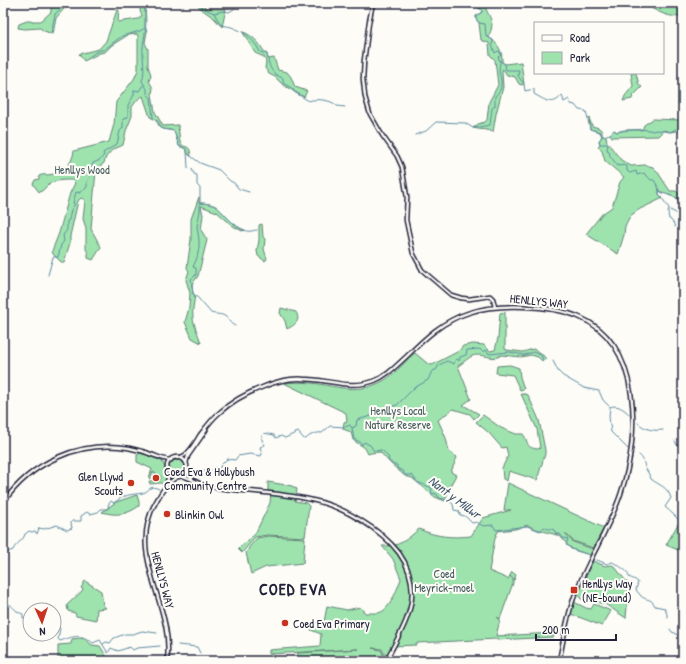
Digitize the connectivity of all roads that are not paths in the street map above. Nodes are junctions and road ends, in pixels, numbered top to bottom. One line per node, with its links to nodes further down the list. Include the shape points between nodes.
1 (373, 3): 2 (street, via 364,61 365,97 370,114 402,167 407,197 406,220 413,253 422,270 451,295 469,299 490,296)
2 (495, 307): 3 (street, HENLLYS WAY, via 466,313 442,325 388,374 376,380 354,386 302,378 281,381 234,401); 18 (street, HENLLYS WAY, via 560,311 589,322 609,338 616,349 626,371 631,392 633,440 622,492 573,600)
3 (207, 427): 4 (street, via 186,454); 7 (street, via 188,456)
4 (177, 458): 6 (street); 7 (street)
5 (162, 459): 6 (street); 8 (street); 15 (street, via 120,447 96,447 68,453 28,474)
6 (171, 460): 8 (street)
7 (186, 464): 9 (street)
8 (168, 467): 10 (street)
9 (186, 469): 11 (street); 13 (street)
10 (169, 473): 12 (street); 14 (street)
11 (181, 476): 12 (street); 13 (street)
12 (176, 477): 14 (street)
13 (192, 479): 17 (street, via 216,488 306,498 327,504 362,522 391,544 403,560 410,576 412,594 404,624)
14 (167, 484): 16 (street, HENLLYS WAY, via 150,513 145,542 147,561 166,627)
15 (3, 503)
16 (167, 661)
17 (386, 661)
18 (559, 661)

